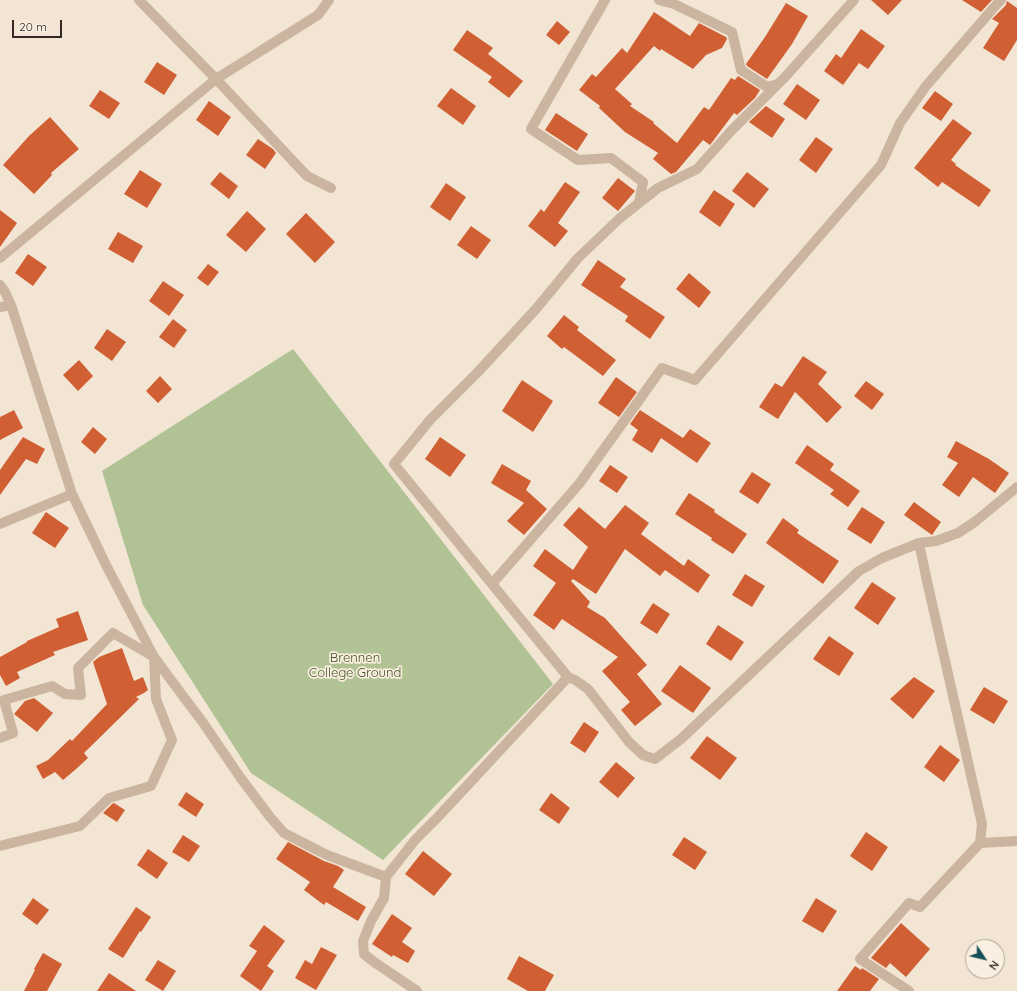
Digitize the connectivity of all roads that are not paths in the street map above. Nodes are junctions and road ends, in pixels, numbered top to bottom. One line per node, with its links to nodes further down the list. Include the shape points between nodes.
1 (139, 0): 7 (street)
2 (329, 0): 7 (street, via 318,15)
3 (605, 0): 10 (street, via 531,129 578,160 611,158 643,182)
4 (659, 0): 8 (street, via 674,4 732,32 741,70 767,87)
5 (854, 0): 8 (street)
6 (1001, 0): 19 (street, via 926,86 900,123 881,165 695,380 662,368 579,484)
7 (216, 79): 9 (street, via 307,176); 11 (street)
8 (778, 83): 10 (street, via 697,169 658,188)
9 (331, 188)
10 (639, 203): 19 (street, via 578,258 477,373 430,420 394,464)
11 (0, 258)
12 (0, 285): 13 (street)
13 (11, 305): 14 (street); 16 (street)
14 (0, 307)
15 (1017, 487): 18 (street, via 958,533)
16 (72, 494): 17 (street); 20 (street)
17 (0, 524)
18 (919, 544): 21 (street, via 882,558 859,571 681,739 655,759 643,755 629,742 588,689); 24 (street, via 982,824)
19 (492, 584): 21 (street)
20 (154, 657): 22 (street, via 114,634 78,668 81,695 65,694 52,686 4,700 13,734); 25 (street, via 156,699 172,740 151,786 109,798 80,826); 26 (street, via 240,777 284,832 327,855)
21 (568, 677): 26 (street, via 415,840)
22 (0, 738)
23 (1017, 841): 24 (street)
24 (980, 843): 28 (street, via 920,907 909,903 860,959)
25 (0, 846)
26 (386, 878): 27 (street, via 384,898 363,941 364,954)
27 (417, 991)
28 (909, 991)

